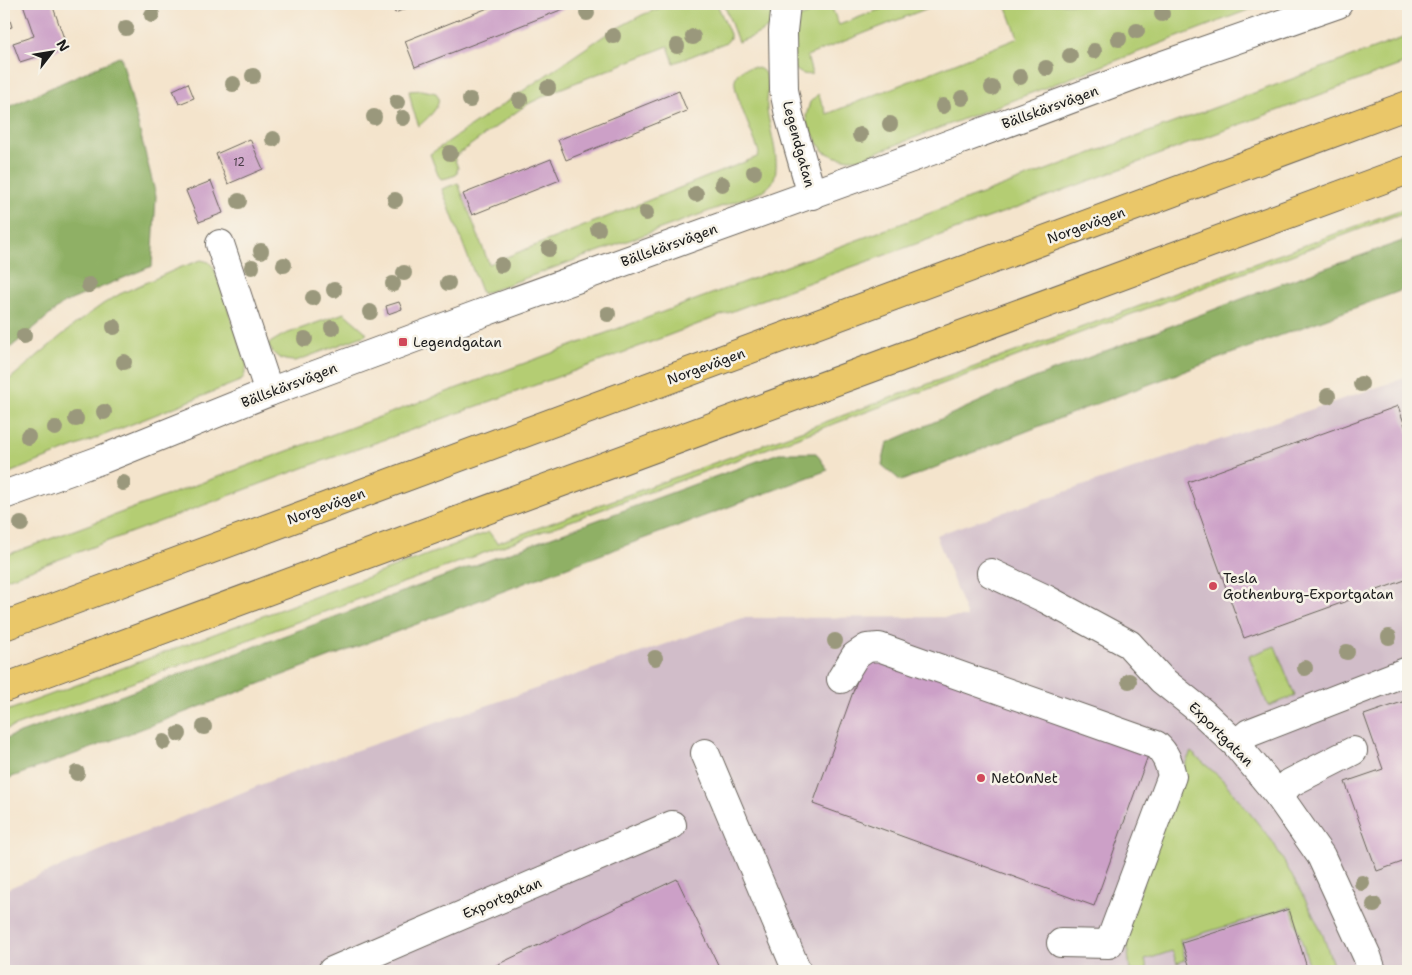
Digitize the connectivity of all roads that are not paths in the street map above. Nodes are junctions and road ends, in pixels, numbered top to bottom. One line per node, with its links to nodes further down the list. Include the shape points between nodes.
1 (786, 4): 5 (street, Legendgatan, via 784,90)
2 (1338, 4): 5 (street, Bällskärsvägen)
3 (1408, 105): 10 (highway, Norgevägen)
4 (1408, 170): 13 (highway)
5 (812, 194): 7 (street, Bällskärsvägen)
6 (220, 244): 7 (street)
7 (269, 392): 8 (street, Bällskärsvägen, via 103,460)
8 (4, 495)
9 (991, 573): 14 (street, Exportgatan, via 1129,644 1162,680)
10 (4, 626)
11 (1408, 671): 14 (street, via 1248,733)
12 (841, 679): 19 (street, via 855,656 867,648 880,647 1156,745 1163,751 1172,776 1110,944)
13 (4, 688)
14 (1236, 744): 17 (street, Exportgatan)
15 (1353, 751): 17 (street, via 1290,783)
16 (705, 753): 21 (street)
17 (1279, 796): 22 (street, Exportgatan, via 1321,856)
18 (672, 825): 20 (street, Exportgatan)
19 (1060, 943)
20 (332, 971)
21 (797, 971)
22 (1372, 971)

